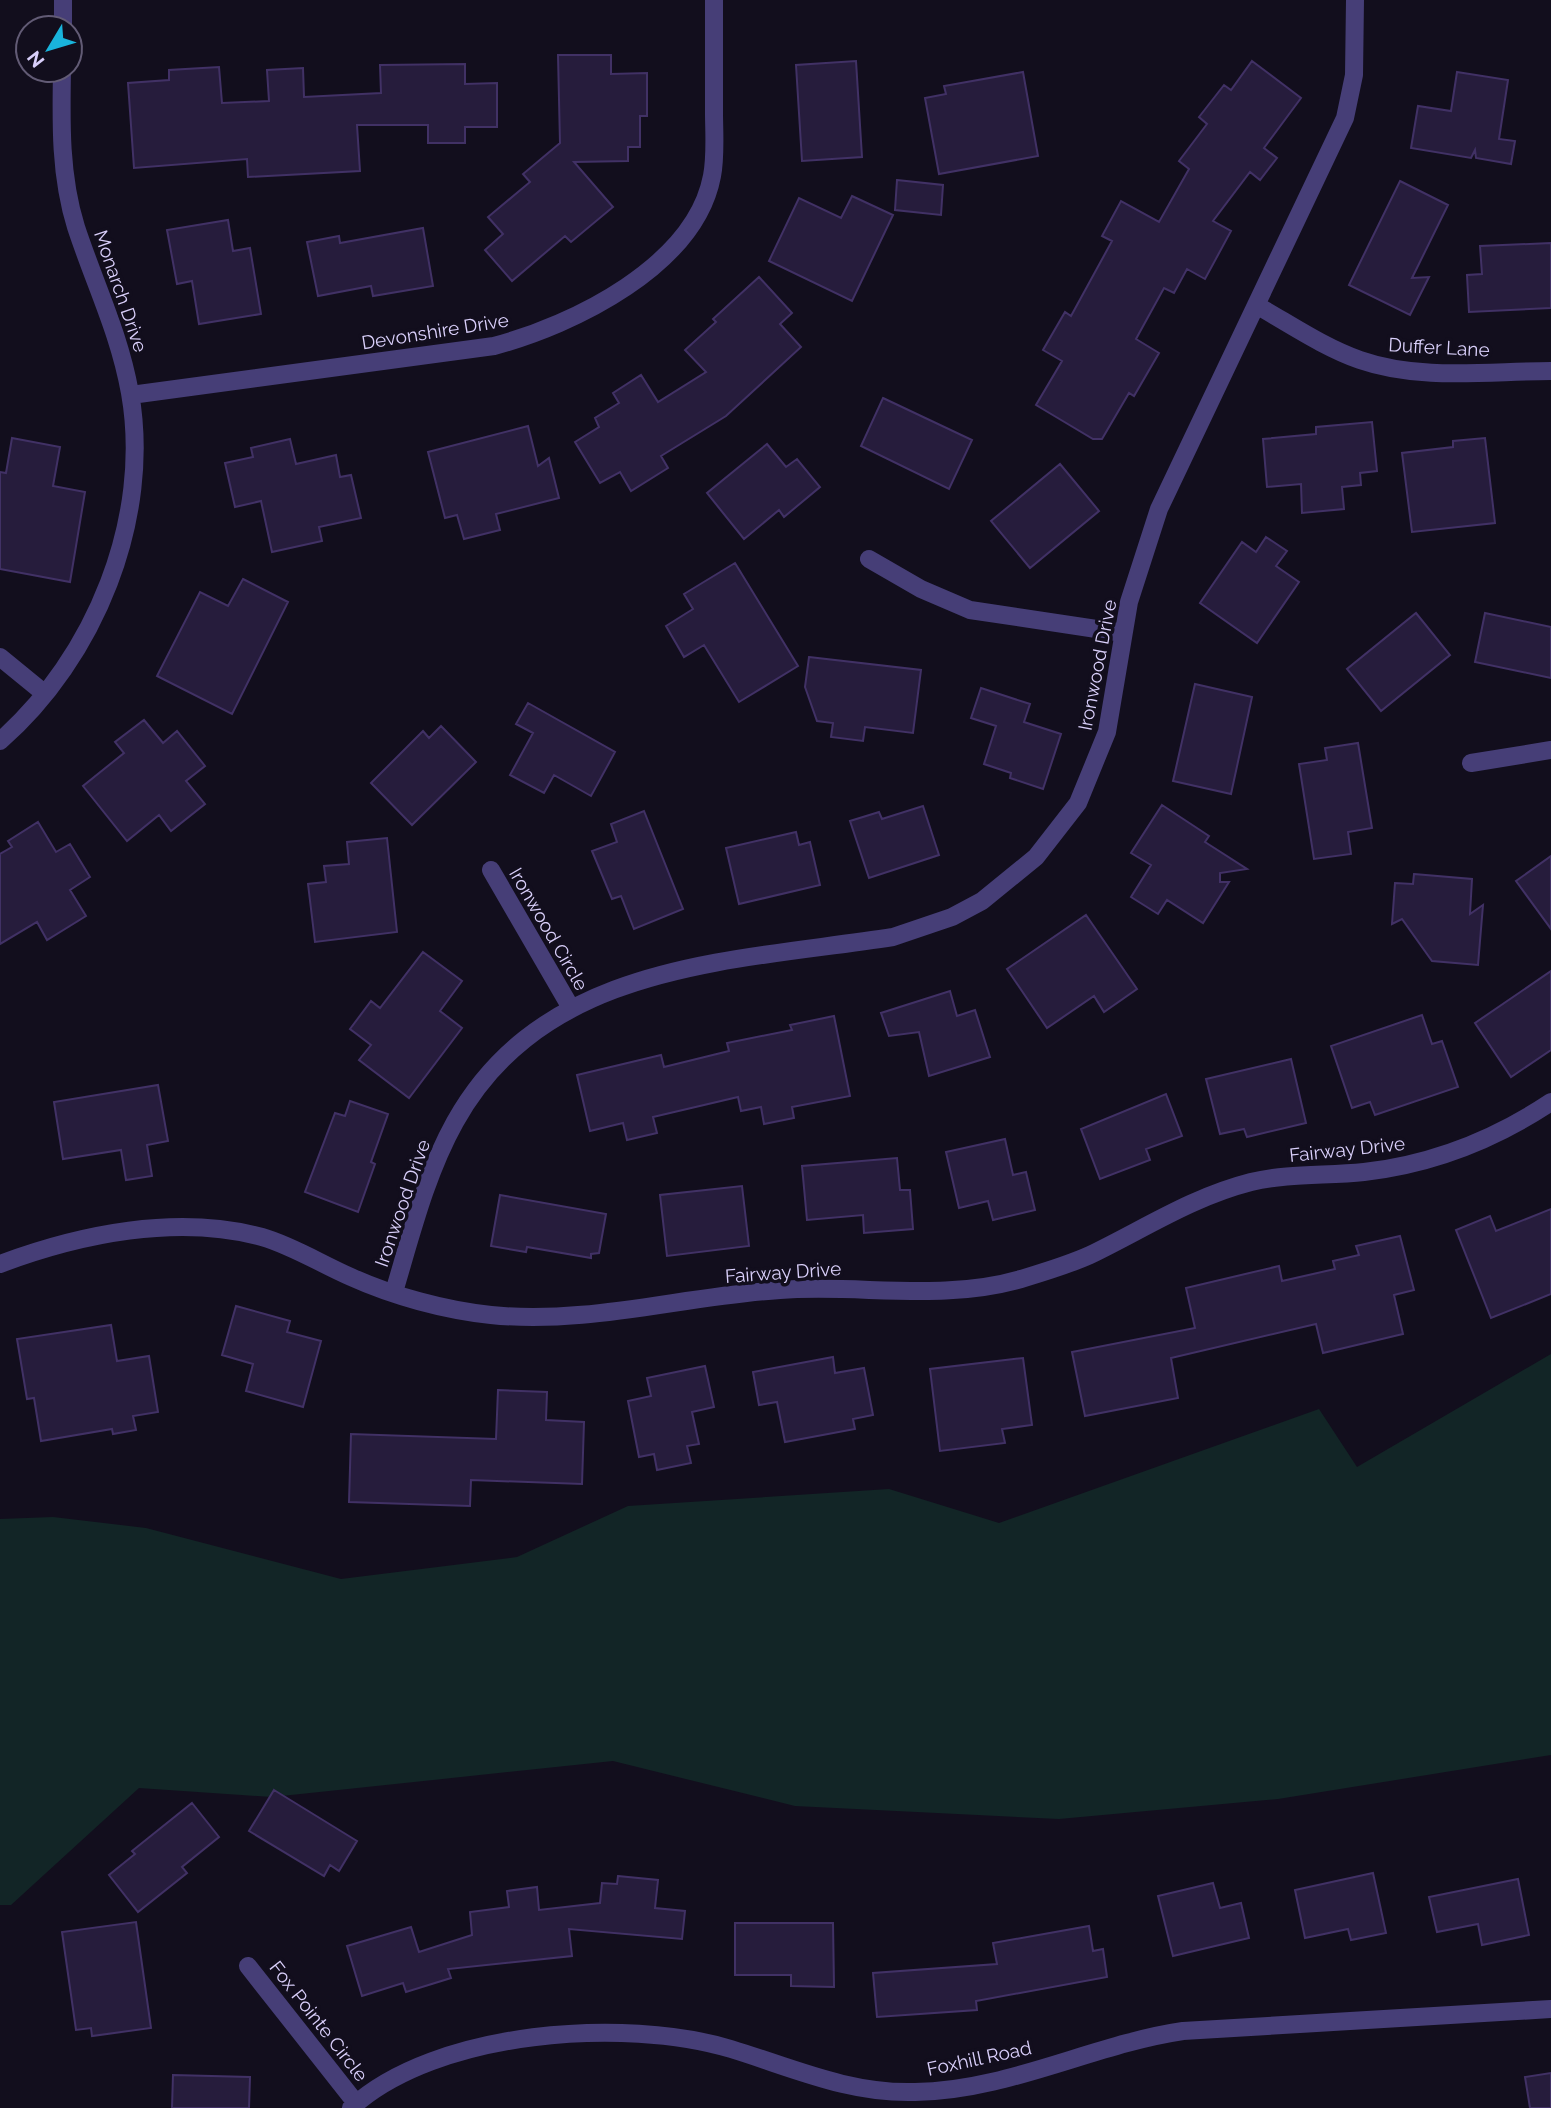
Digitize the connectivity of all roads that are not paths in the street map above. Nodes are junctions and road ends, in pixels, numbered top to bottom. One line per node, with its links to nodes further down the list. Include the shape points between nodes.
1 (714, 0): 6 (street, Devonshire Drive, via 712,177 691,226 631,282 567,321 494,346)
2 (1355, 0): 4 (street, Ironwood Drive, via 1354,75 1345,118)
3 (62, 84): 6 (street, Monarch Drive, via 68,194 118,338)
4 (1256, 304): 5 (street, Duffer Lane, via 1326,345 1378,366 1431,372); 8 (street, Ironwood Drive, via 1159,509 1137,571)
5 (1551, 371)
6 (131, 395): 10 (street, Monarch Drive, via 131,486 116,563 81,642)
7 (869, 559): 8 (street, via 970,610)
8 (1123, 633): 15 (street, Ironwood Drive, via 1107,732 1077,803 1036,857 982,901 952,917 893,937 650,975)
9 (0, 657): 10 (street)
10 (44, 693): 11 (street, Monarch Drive)
11 (0, 740)
12 (1551, 750): 13 (street)
13 (1471, 763)
14 (491, 870): 15 (street, Ironwood Circle)
15 (571, 1009): 18 (street, Ironwood Drive, via 516,1048 473,1094 456,1121 429,1181)
16 (1551, 1102): 18 (street, Fairway Drive, via 1514,1126 1459,1151 1393,1168 1250,1182 1175,1209 1067,1265 979,1287 918,1292 768,1290 550,1318 450,1309)
17 (0, 1264): 18 (street, Fairway Drive, via 41,1250 132,1231 229,1232 262,1237)
18 (394, 1292)
19 (248, 1966): 21 (street, Fox Pointe Circle)
20 (1551, 2009): 21 (street, Foxhill Road, via 1183,2031 980,2082 915,2092 831,2083 689,2039 577,2032 497,2043 462,2053 404,2075)
21 (354, 2105)

